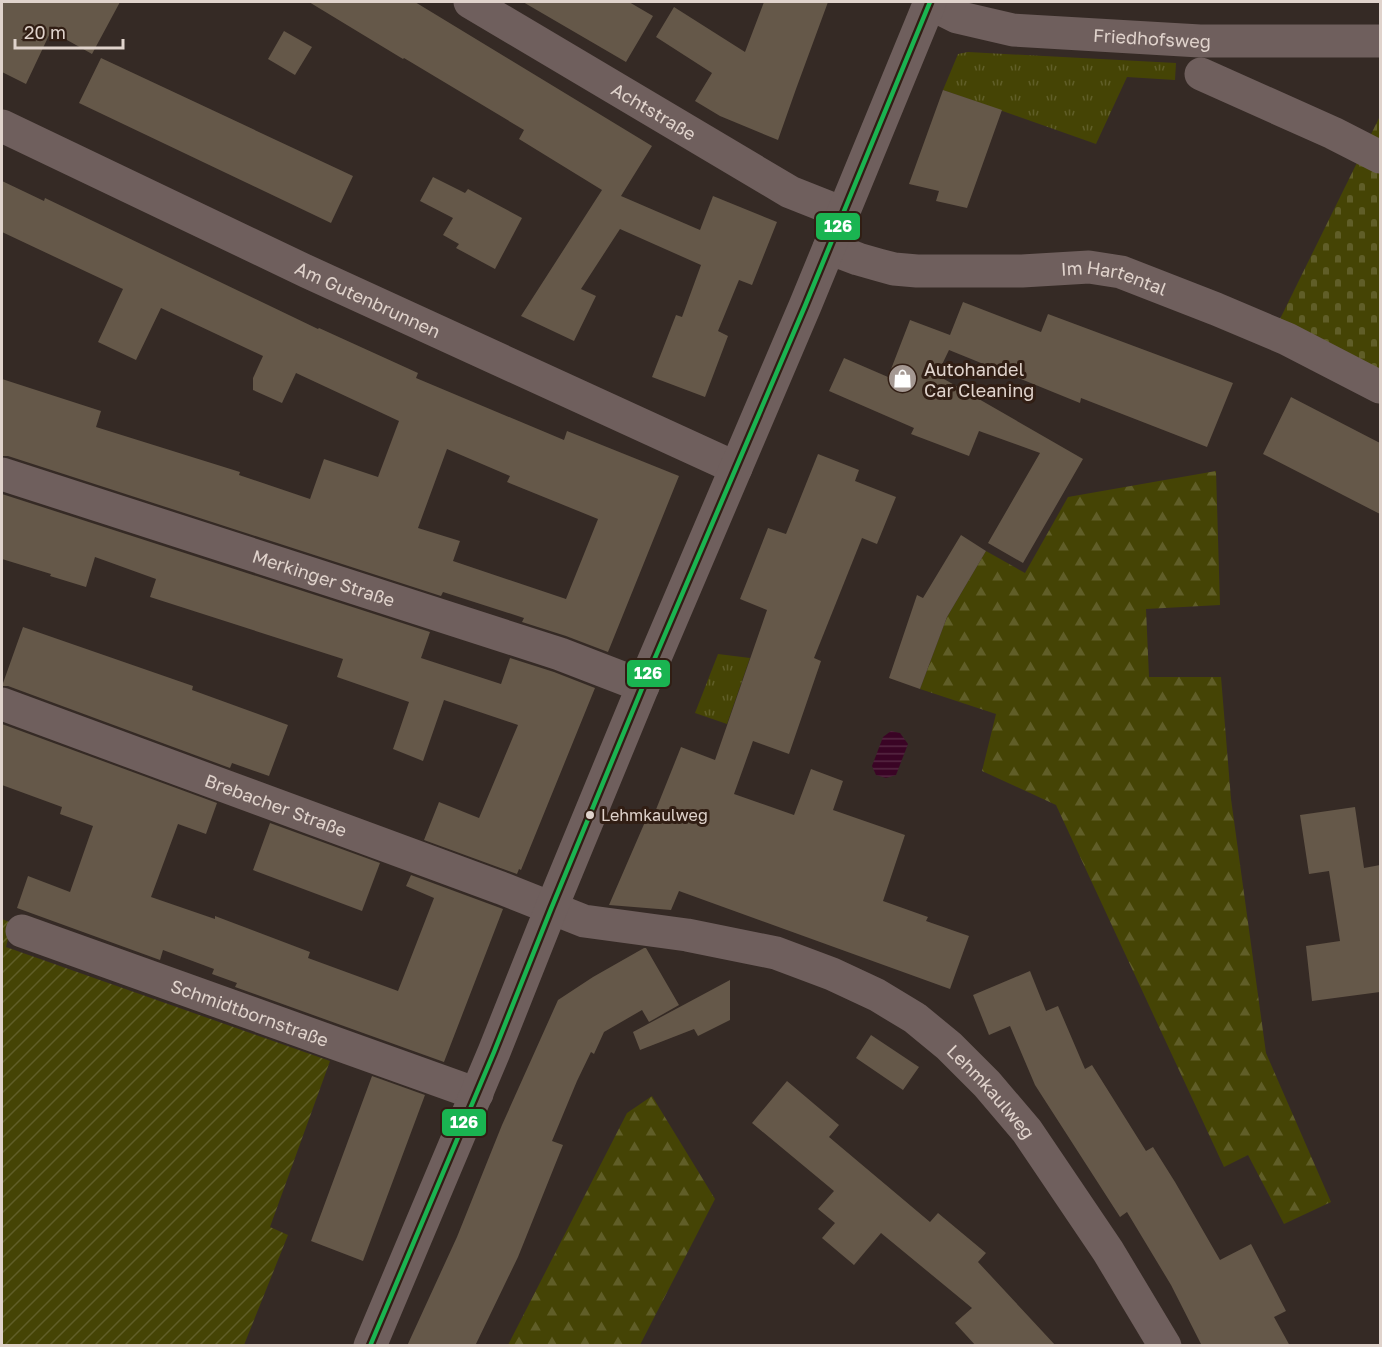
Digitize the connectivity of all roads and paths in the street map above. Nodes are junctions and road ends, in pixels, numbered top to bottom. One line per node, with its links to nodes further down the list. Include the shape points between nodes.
1 (470, 2): 7 (street, Achtstraße, via 790,192)
2 (930, 2): 3 (street, Friedhofsweg, via 957,17 1013,30 1200,41); 7 (street)
3 (1380, 41)
4 (1201, 74): 6 (street)
5 (2, 126): 10 (street, Am Gutenbrunnen, via 308,272)
6 (1380, 158)
7 (843, 213): 8 (street)
8 (829, 248): 9 (street, Im Hartental, via 894,269 917,271 1089,267 1121,272 1287,339); 10 (street)
9 (1380, 387)
10 (736, 468): 12 (street)
11 (2, 474): 12 (street, Merkinger Straße, via 560,654)
12 (643, 686): 14 (street)
13 (2, 704): 14 (street, Brebacher Straße)
14 (551, 909): 16 (street); 18 (street, Lehmkaulweg, via 584,921 687,935 776,953 877,995 915,1018 987,1084 1027,1131 1108,1251)
15 (22, 931): 16 (street, Schmidtbornstraße)
16 (477, 1094): 17 (street)
17 (370, 1346)
18 (1165, 1346)

